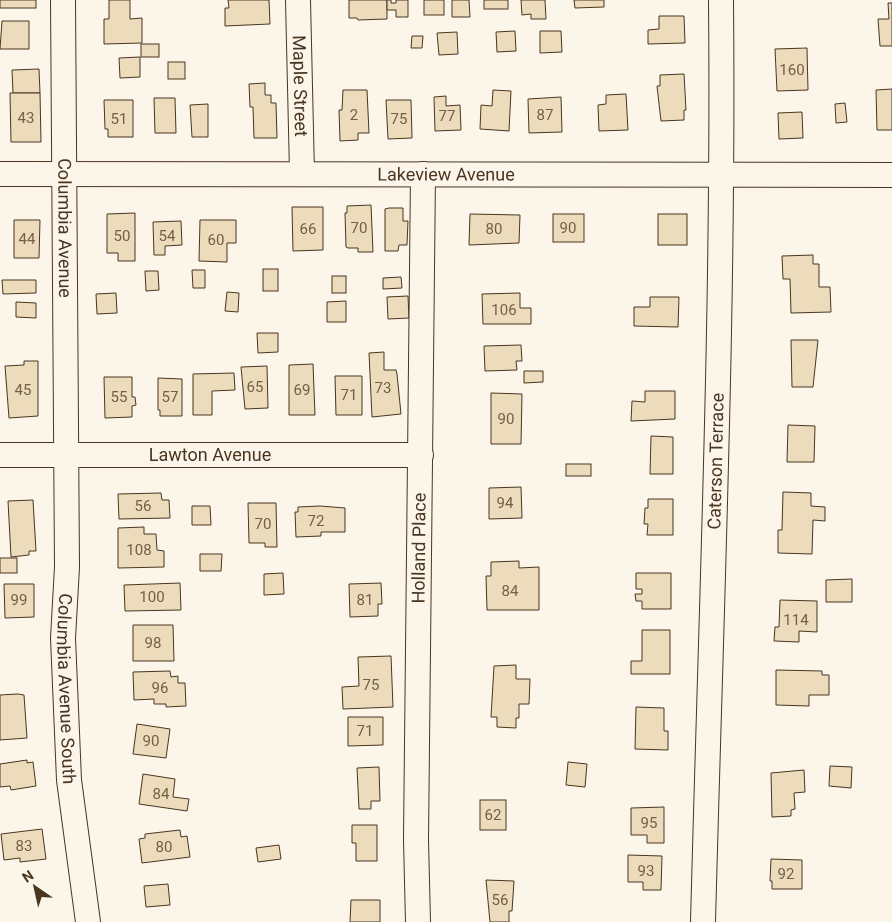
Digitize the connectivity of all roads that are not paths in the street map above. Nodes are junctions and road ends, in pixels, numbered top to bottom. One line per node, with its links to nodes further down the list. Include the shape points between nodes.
1 (63, 0): 6 (street, Columbia Avenue)
2 (298, 0): 4 (street, Maple Street)
3 (721, 0): 8 (street, Caterson Terrace)
4 (302, 173): 6 (street, Lakeview Avenue); 7 (street, Lakeview Avenue)
5 (0, 174): 6 (street, Lakeview Avenue)
6 (64, 174): 10 (street, Columbia Avenue)
7 (423, 174): 8 (street, Lakeview Avenue); 12 (street, Holland Place)
8 (723, 174): 9 (street, Lakeview Avenue); 15 (street, Caterson Terrace)
9 (892, 175)
10 (66, 454): 11 (street, Lawton Avenue); 12 (street, Lawton Avenue); 13 (street, Columbia Avenue South, via 67,567 62,638 69,780)
11 (0, 455)
12 (421, 455): 14 (street, Holland Place, via 416,840)
13 (88, 922)
14 (418, 922)
15 (703, 922)

